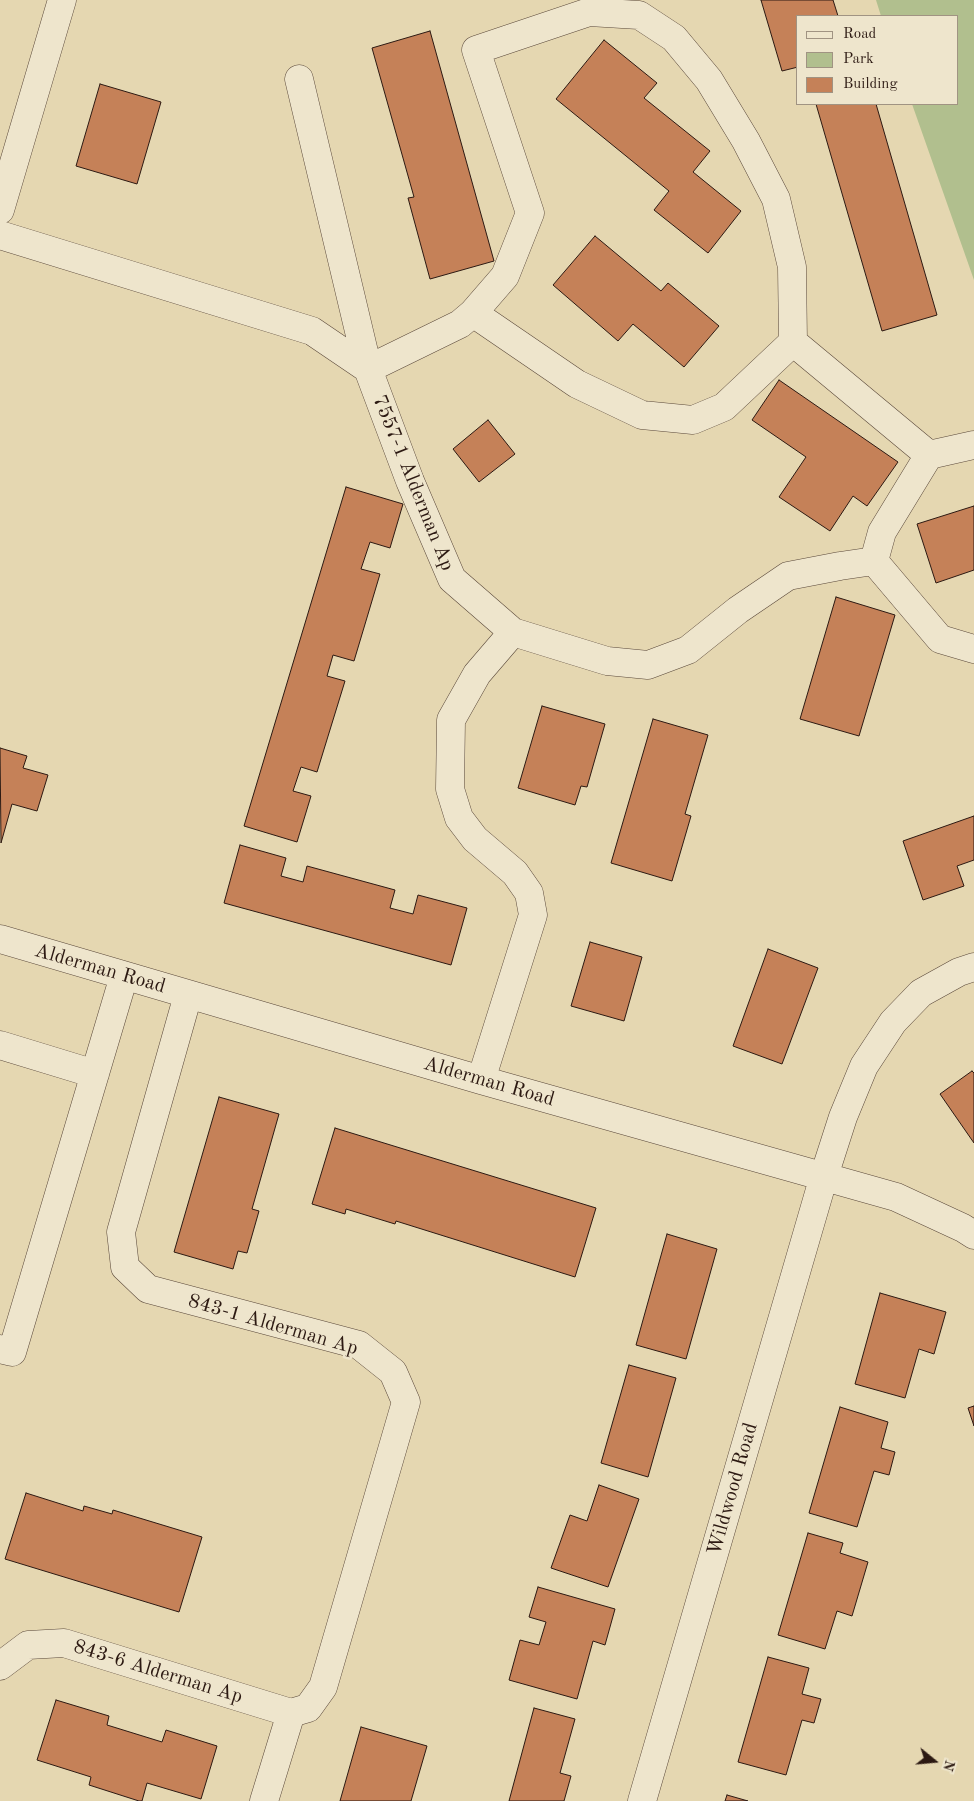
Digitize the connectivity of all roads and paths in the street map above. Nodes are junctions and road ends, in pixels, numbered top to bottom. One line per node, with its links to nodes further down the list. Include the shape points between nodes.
1 (62, 0): 3 (street)
2 (299, 79): 7 (street, 7557-1 Alderman Ap)
3 (0, 210)
4 (0, 235): 7 (street, via 312,331)
5 (473, 313): 6 (street, via 578,384 642,415 693,420 724,407); 6 (street, via 505,276 530,213 476,50 589,12 639,15 674,38 709,80 776,199 792,267); 7 (street, via 460,324)
6 (793, 342): 9 (street)
7 (368, 369): 11 (street, 7557-1 Alderman Ap, via 410,481 452,579)
8 (974, 445): 9 (street)
9 (929, 455): 10 (street, via 882,532)
10 (874, 561): 11 (street, via 788,576 688,650 648,665 607,661); 12 (street, via 940,638)
11 (513, 632): 19 (street, via 477,674 450,720 450,789 459,818 475,839 516,873 529,893 533,915)
12 (974, 649)
13 (0, 940): 15 (street, Alderman Road)
14 (974, 967): 20 (street, Wildwood Road, via 921,993 892,1022 864,1066)
15 (124, 976): 16 (street, Alderman Road); 18 (street)
16 (188, 995): 19 (street, Alderman Road); 24 (street, 843-1 Alderman Ap, via 120,1232 125,1267 148,1289 359,1345 393,1372 406,1402 323,1687 308,1708)
17 (0, 1045): 18 (street)
18 (95, 1074): 22 (street, via 12,1352)
19 (481, 1080): 20 (street, Alderman Road)
20 (824, 1176): 21 (street, Alderman Road, via 896,1198); 26 (street, Wildwood Road)
21 (974, 1235)
22 (0, 1349)
23 (2, 1669): 24 (street, 843-6 Alderman Ap, via 28,1645 64,1643)
24 (291, 1713): 25 (street)
25 (264, 1801)
26 (642, 1801)

